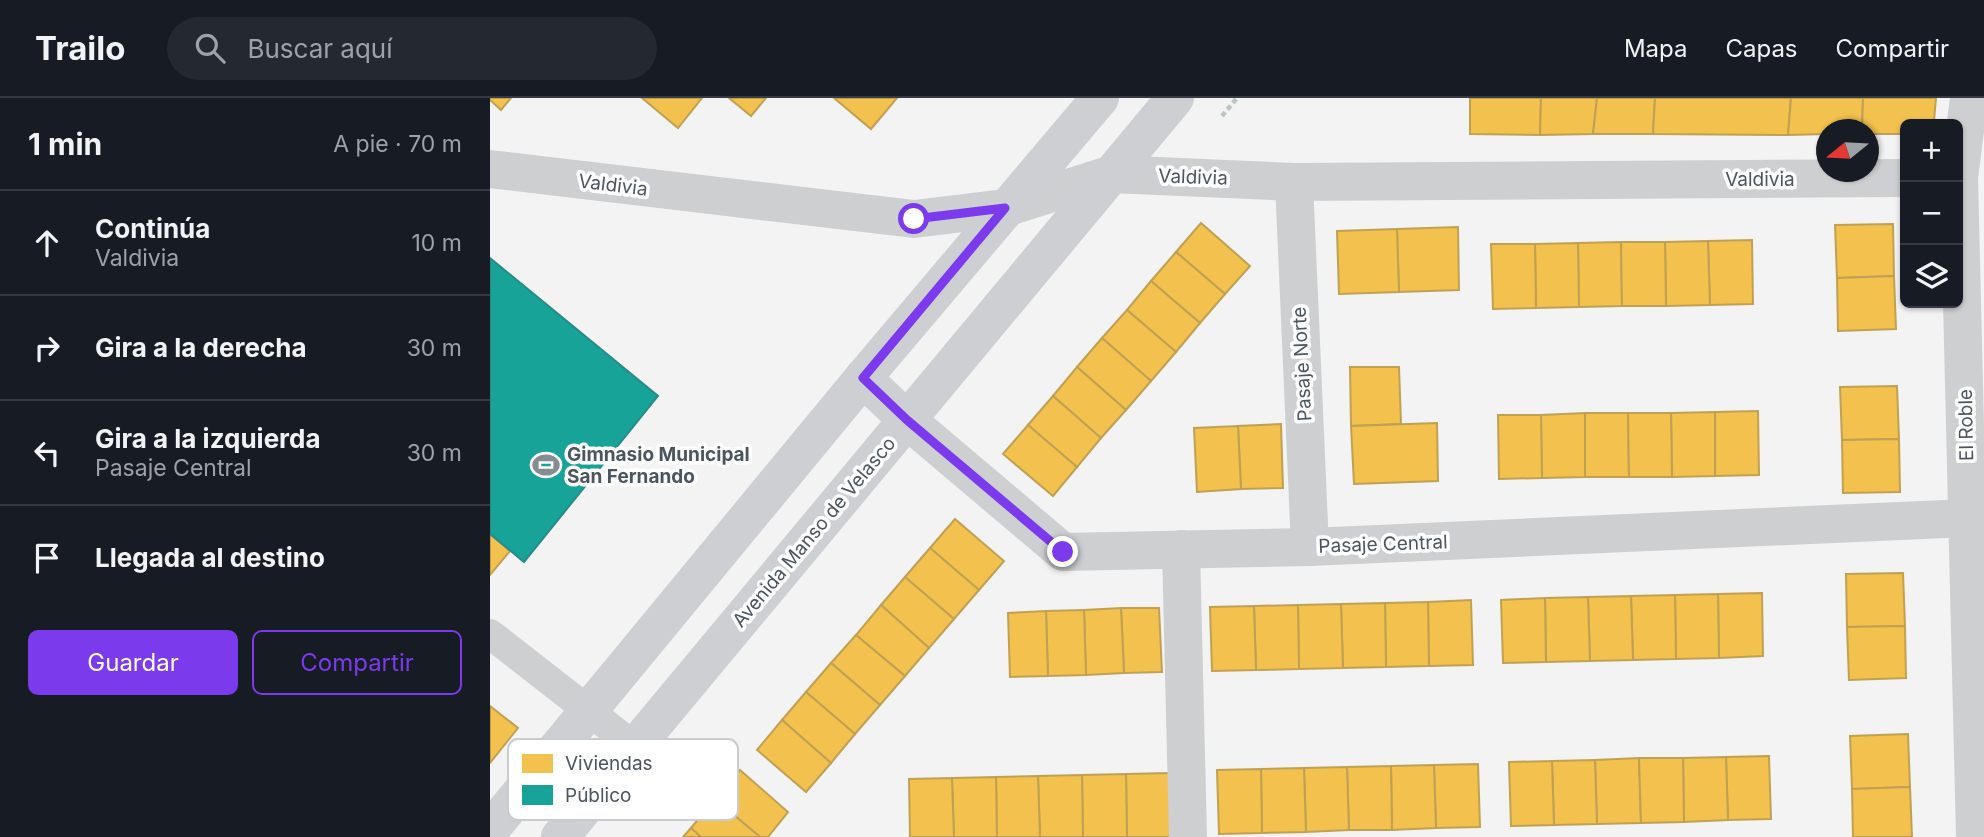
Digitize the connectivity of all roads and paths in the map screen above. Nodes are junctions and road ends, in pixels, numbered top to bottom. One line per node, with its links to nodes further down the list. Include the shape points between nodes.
1 (1100, 98): 9 (main road)
2 (1175, 98): 5 (main road, Avenida Manso de Velasco)
3 (1969, 98): 7 (street, El Roble)
4 (490, 169): 9 (street, Valdivia, via 914,219)
5 (1112, 174): 8 (street, Valdivia); 9 (street, Valdivia); 11 (main road, Avenida Manso de Velasco)
6 (1900, 178): 8 (street, Valdivia)
7 (1967, 178): 12 (street, El Roble)
8 (1294, 182): 13 (street, Pasaje Norte)
9 (1005, 208): 10 (main road)
10 (863, 378): 11 (street, Pasaje Central); 16 (main road)
11 (907, 420): 14 (street, Pasaje Central, via 1063,552); 19 (main road, Avenida Manso de Velasco)
12 (1968, 518): 13 (street, Pasaje Central); 25 (street, El Roble)
13 (1310, 547): 14 (street, Pasaje Central)
14 (1181, 550): 24 (street)
15 (490, 634): 16 (lane)
16 (588, 712): 17 (main road); 18 (lane)
17 (566, 739)
18 (624, 739)
19 (642, 739)
20 (508, 808): 22 (main road)
21 (574, 820): 23 (main road, Avenida Manso de Velasco)
22 (490, 830)
23 (560, 837)
24 (1188, 837)
25 (1975, 837)

